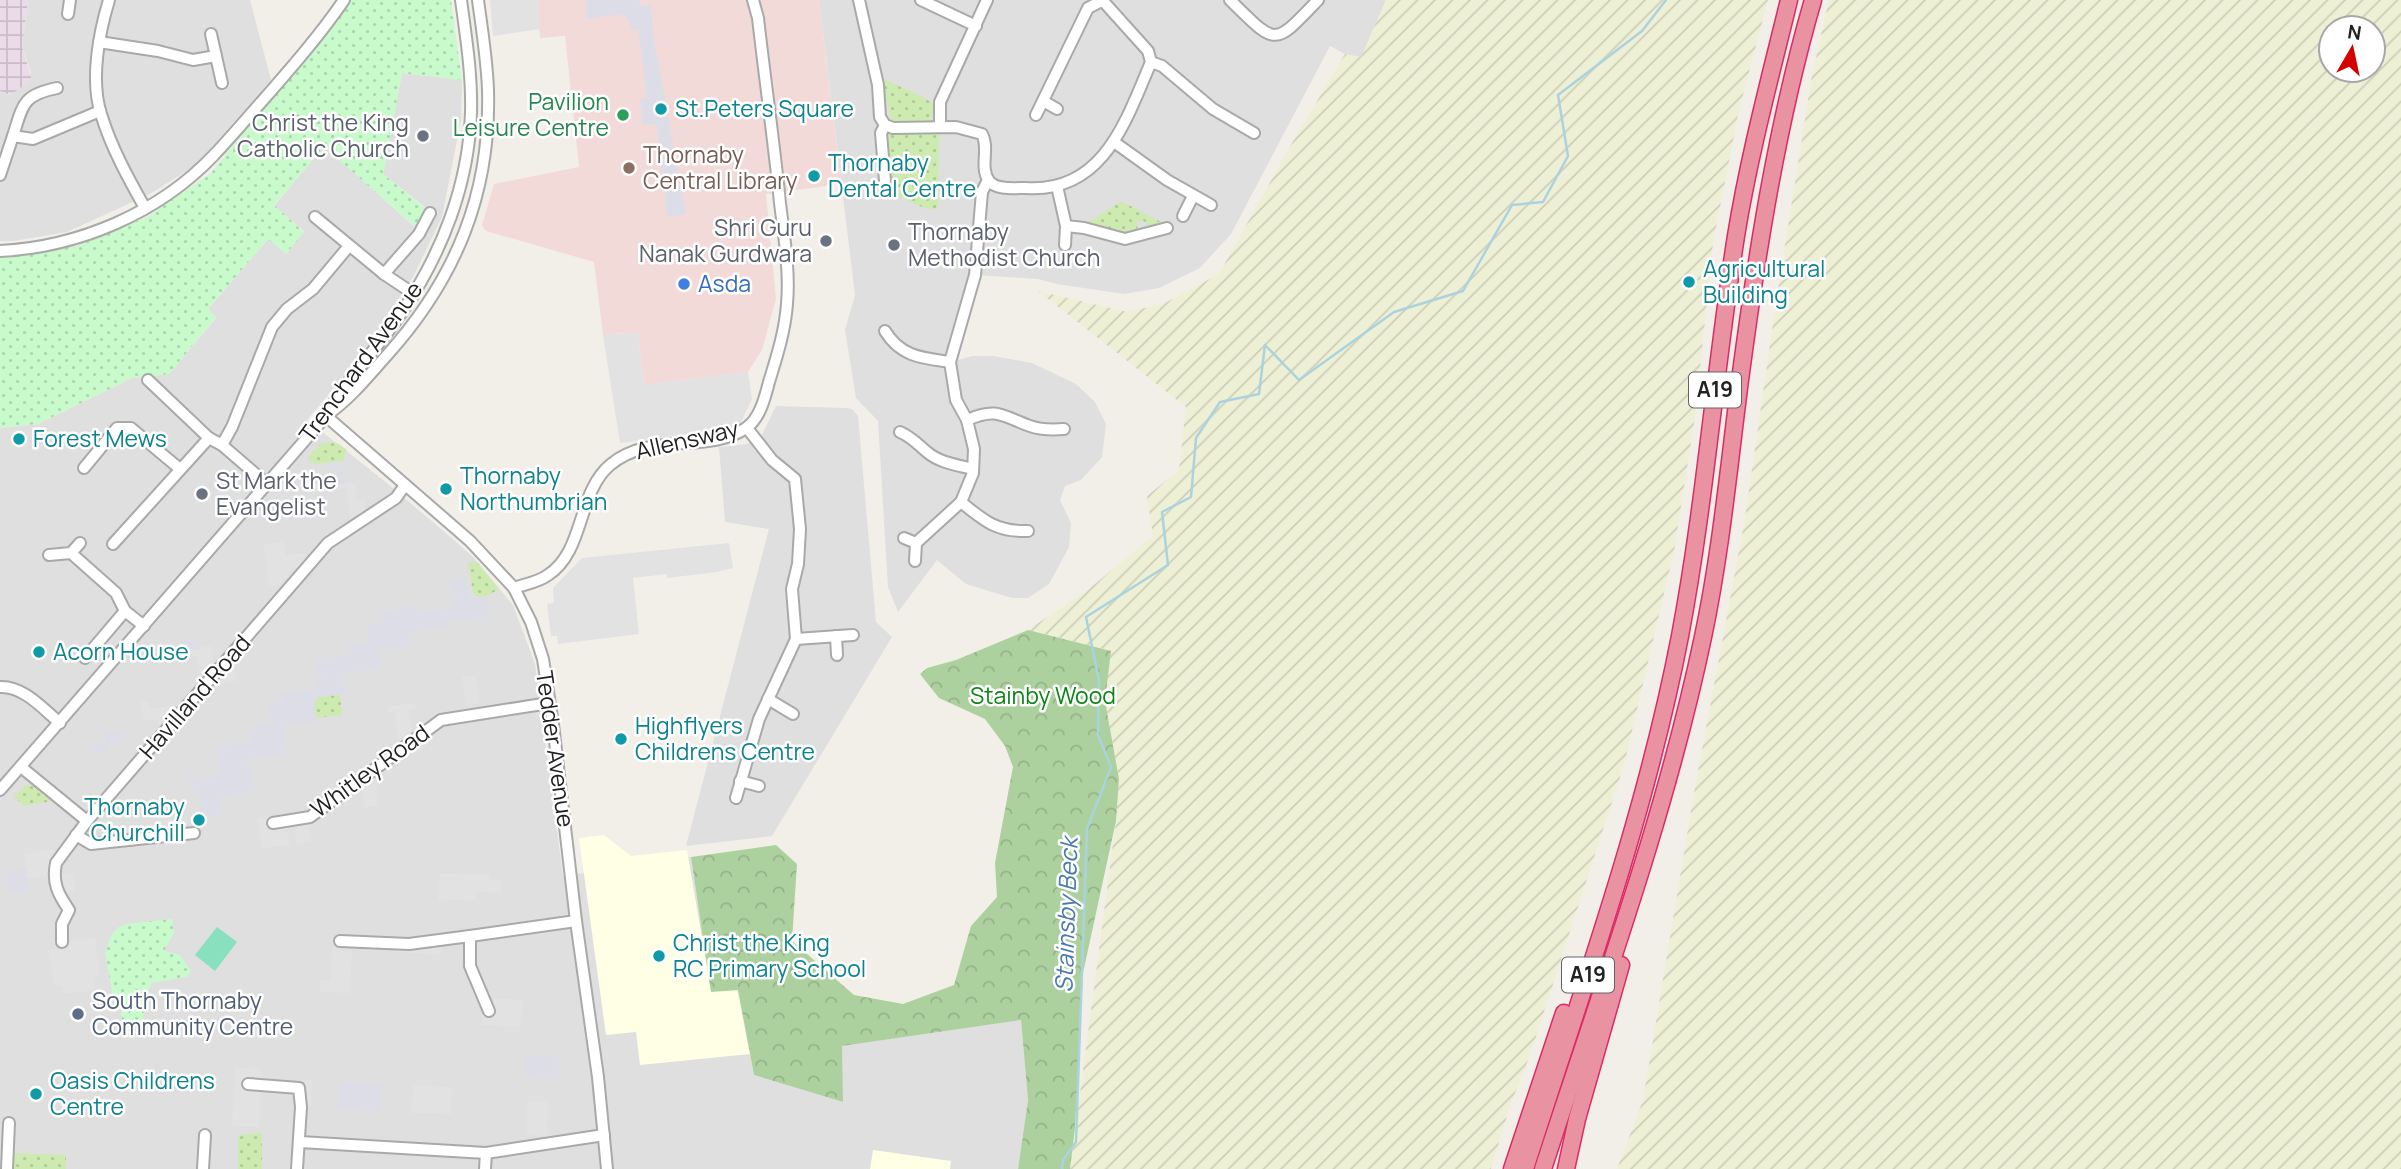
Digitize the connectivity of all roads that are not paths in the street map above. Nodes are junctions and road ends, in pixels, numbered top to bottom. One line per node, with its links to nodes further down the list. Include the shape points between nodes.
1 (70, 0): 15 (street)
2 (109, 0): 18 (street)
3 (344, 0): 40 (street, via 214,156)
4 (461, 0): 22 (street, Trenchard Avenue)
5 (478, 0): 21 (street, Trenchard Avenue)
6 (753, 0): 61 (street, Allensway, via 788,291 785,326 765,397)
7 (859, 0): 29 (street)
8 (920, 0): 16 (street)
9 (987, 0): 16 (street)
10 (1103, 0): 20 (street, via 1148,51); 25 (street, via 1088,8)
11 (1230, 0): 12 (street, via 1273,35 1289,31)
12 (1318, 0)
13 (1789, 0): 98 (highway, A19, via 1737,234 1680,636)
14 (1813, 0): 92 (highway, A19, via 1765,205 1714,580)
15 (68, 14)
16 (976, 26): 30 (street, via 940,102)
17 (211, 34): 19 (street)
18 (99, 42): 19 (street, via 193,60); 27 (street)
19 (216, 56): 23 (street)
20 (1151, 62): 31 (street, via 1213,109 1246,121); 33 (street)
21 (486, 65): 22 (street); 56 (street, Trenchard Avenue, via 482,176 463,239 443,281)
22 (470, 68): 52 (street, Trenchard Avenue, via 463,176 440,246)
23 (222, 83)
24 (57, 88): 32 (street, via 37,92 23,104)
25 (1043, 101): 26 (street); 28 (street)
26 (1057, 109)
27 (100, 111): 32 (street, via 33,139); 40 (street)
28 (1036, 116)
29 (885, 125): 30 (street); 36 (street, via 881,133)
30 (940, 126): 35 (street, via 982,134)
31 (1254, 133)
32 (13, 136): 34 (street)
33 (1114, 142): 37 (street, via 1083,175); 38 (street)
34 (0, 175)
35 (988, 180): 37 (street, via 995,186); 55 (street, via 982,192 975,275)
36 (885, 181)
37 (1057, 186): 45 (street)
38 (1194, 196): 39 (street); 42 (street)
39 (1212, 205)
40 (145, 208): 50 (street, via 62,243)
41 (430, 213): 51 (street, via 419,234)
42 (1183, 216)
43 (315, 217): 49 (street)
44 (1142, 222): 47 (street)
45 (1066, 226): 47 (street, via 1125,239); 48 (street)
46 (1167, 229): 47 (street)
47 (1145, 236)
48 (1065, 245)
49 (349, 246): 51 (street); 68 (street, via 313,289 272,327)
50 (0, 251)
51 (384, 274): 52 (street)
52 (414, 294): 54 (street, Trenchard Avenue)
53 (885, 331): 55 (street, via 889,349)
54 (369, 355): 56 (street); 59 (street, Trenchard Avenue)
55 (950, 362): 60 (street, via 956,400)
56 (380, 363): 59 (street, Trenchard Avenue, via 348,400)
57 (148, 380): 66 (street)
58 (1046, 415): 64 (street)
59 (326, 416): 72 (street, Trenchard Avenue); 73 (street, Tedder Avenue)
60 (967, 420): 64 (street, via 984,413 1004,415); 70 (street)
61 (747, 428): 83 (street, Allensway, via 722,438 647,447 620,457 593,487 574,540 556,569 547,577); 88 (street, via 772,460 795,479 800,529 792,589)
62 (922, 428): 67 (street)
63 (1064, 429): 64 (street)
64 (1044, 430)
65 (900, 432): 67 (street)
66 (209, 438): 68 (street); 71 (street)
67 (915, 439): 70 (street, via 945,463)
68 (222, 445): 72 (street)
69 (84, 468): 71 (street, via 117,428 131,428)
70 (974, 468): 74 (street)
71 (180, 469): 79 (street)
72 (267, 484): 85 (street, Trenchard Avenue)
73 (405, 485): 83 (street, Tedder Avenue, via 470,541); 103 (street, Havilland Road, via 396,498 328,542)
74 (961, 502): 75 (street, via 987,523); 78 (street)
75 (1028, 531)
76 (904, 538): 78 (street)
77 (80, 543): 80 (street)
78 (916, 543): 82 (street)
79 (113, 544)
80 (71, 553): 81 (street); 84 (street, via 116,593)
81 (49, 555)
82 (915, 561)
83 (514, 588): 94 (street, Tedder Avenue, via 543,659)
84 (125, 611): 85 (street); 90 (street)
85 (144, 626): 96 (street, Trenchard Avenue)
86 (853, 635): 87 (street)
87 (836, 636): 88 (street); 89 (street)
88 (796, 639): 93 (street)
89 (837, 655)
90 (85, 658)
91 (0, 687): 96 (street, via 23,693)
92 (1690, 696): 125 (highway, A19, via 1658,816); 126 (highway, via 1674,797 1597,1042)
93 (768, 699): 95 (street); 99 (street)
94 (549, 703): 104 (street, Whitley Road, via 441,720 310,817); 107 (street, Tedder Avenue)
95 (793, 714)
96 (60, 723): 97 (street, Trenchard Avenue)
97 (22, 766): 101 (street, Trenchard Avenue); 103 (street)
98 (1645, 780): 123 (highway); 124 (highway, A19, via 1625,859)
99 (740, 781): 100 (street); 102 (street)
100 (759, 786)
101 (0, 790)
102 (736, 798)
103 (86, 821): 106 (street, Havilland Road)
104 (273, 823)
105 (194, 833): 106 (street, via 91,844)
106 (76, 835): 110 (street, Havilland Road, via 54,872 57,891 69,910 62,924)
107 (576, 921): 108 (street); 115 (street, Tedder Avenue)
108 (470, 936): 109 (street, via 409,944); 111 (street, via 470,966)
109 (340, 941)
110 (62, 942)
111 (489, 1012)
112 (248, 1084): 116 (street, via 299,1088)
113 (9, 1123): 118 (street)
114 (205, 1135): 119 (street)
115 (604, 1135): 117 (street); 122 (street, Tedder Avenue)
116 (300, 1142): 117 (street); 120 (street)
117 (486, 1153): 121 (street)
118 (7, 1169)
119 (203, 1169)
120 (297, 1169)
121 (485, 1169)
122 (607, 1169)
123 (1512, 1169)
124 (1525, 1169)
125 (1543, 1169)
126 (1566, 1169)

